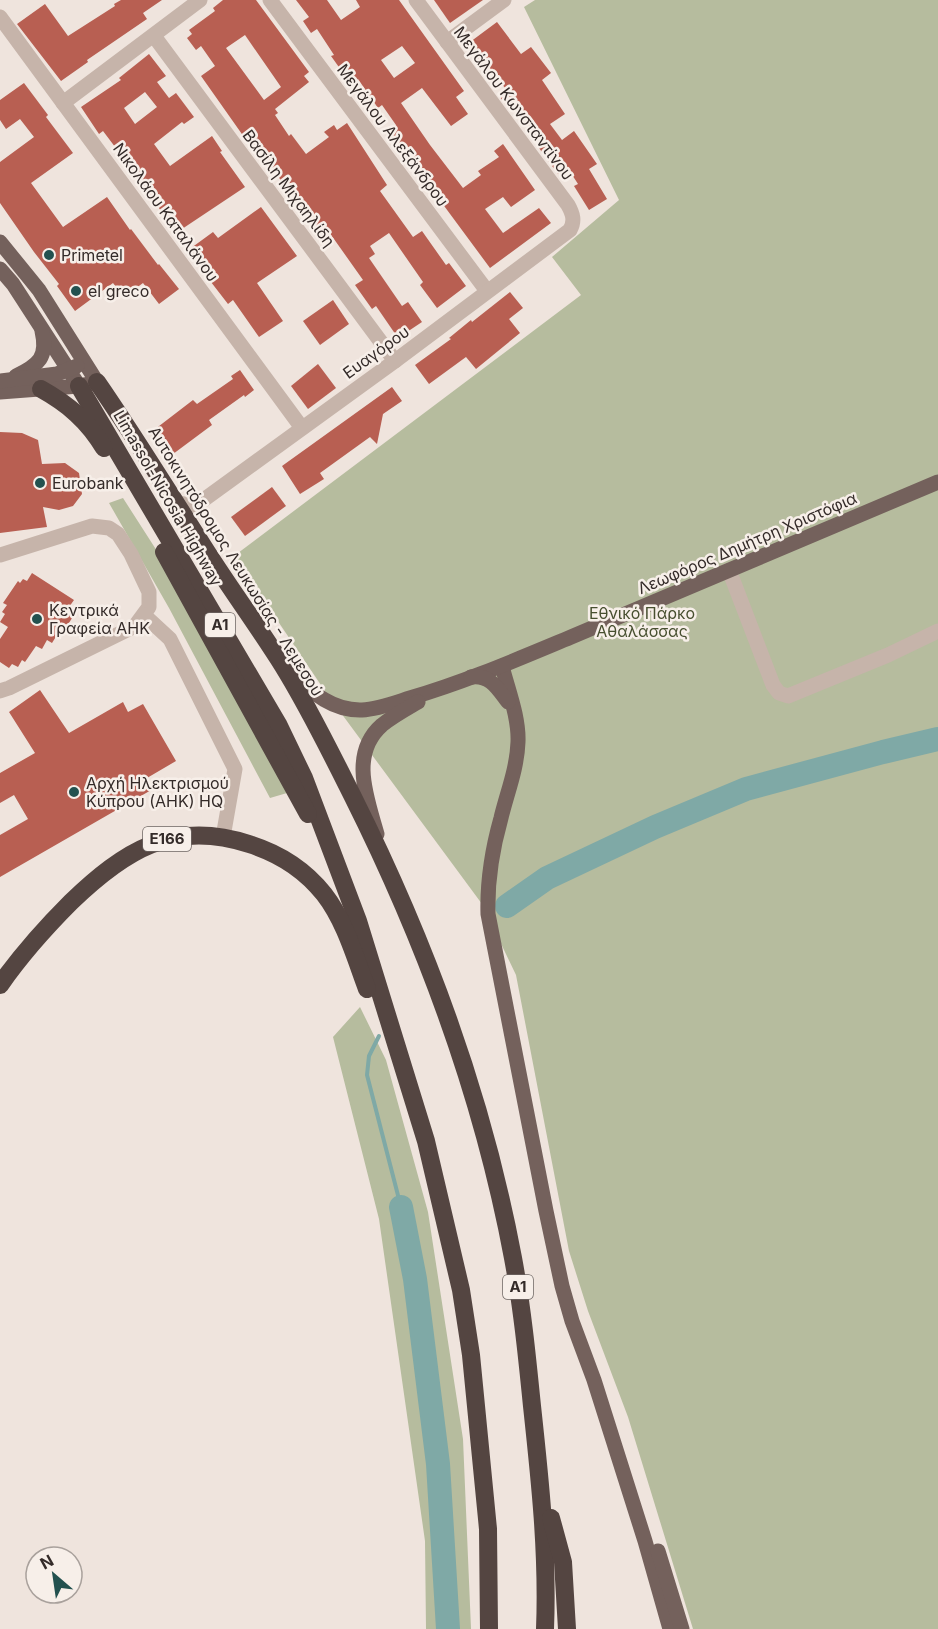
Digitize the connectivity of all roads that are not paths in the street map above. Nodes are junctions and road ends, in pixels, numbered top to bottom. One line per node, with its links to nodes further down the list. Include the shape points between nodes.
1 (200, 0): 6 (street)
2 (270, 0): 12 (street, Μεγάλου Αλεξάνδρου)
3 (416, 0): 7 (street, Μεγάλου Κωνσταντίνου)
4 (504, 0): 7 (street)
5 (0, 17): 8 (street, Νικολάου Καταλάνου)
6 (154, 36): 8 (street); 15 (street, Βασίλη Μιχαηλίδη)
7 (447, 42): 9 (street, Μεγάλου Κωνσταντίνου, via 568,205 573,216)
8 (63, 103): 20 (street, Νικολάου Καταλάνου)
9 (570, 230): 12 (street, Ευαγόρου)
10 (0, 242): 14 (main road, A1, via 39,290)
11 (0, 268): 13 (main road, A1)
12 (487, 291): 15 (street, Ευαγόρου)
13 (42, 328): 16 (main road, A1); 18 (main road, via 45,350 39,362)
14 (84, 361): 16 (main road); 17 (main road, A1)
15 (395, 361): 20 (street, Ευαγόρου)
16 (69, 370): 17 (main road, Limassol-Nicosia Highway / A1); 18 (main road)
17 (88, 384): 19 (main road); 22 (highway, Αυτοκινητόδρομος Λευκωσίας - Λεμεσού / A1); 35 (highway, Limassol-Nicosia Highway / A1, via 278,724 304,778)
18 (3, 385): 19 (main road)
19 (41, 389): 35 (highway, via 71,408 98,437)
20 (302, 428): 22 (street, Ευαγόρου, via 202,501 193,505)
21 (938, 482): 24 (main road, Λεωφόρος Δημήτρη Χριστόφια)
22 (176, 503): 27 (highway, Αυτοκινητόδρομος Λευκωσίας - Λεμεσού / A1)
23 (0, 555): 25 (street, via 92,526 109,528 126,547 148,592 149,607)
24 (729, 570): 26 (street, via 773,685 788,696); 28 (main road, Λεωφόρος Δημήτρη Χριστόφια)
25 (144, 615): 30 (street, via 135,626); 33 (street, via 170,639 235,769)
26 (938, 632)
27 (283, 666): 31 (main road, Λεωφόρος Δημήτρη Χριστόφια, via 315,695 348,710 381,707); 34 (highway, Αυτοκινητόδρομος Λευκωσίας - Λεμεσού / A1)
28 (502, 666): 29 (main road, Λεωφόρος Δημήτρη Χριστόφια); 32 (main road)
29 (471, 677): 31 (main road, Λεωφόρος Δημήτρη Χριστόφια); 32 (main road, via 490,680)
30 (0, 691)
31 (435, 691): 34 (main road, Λεωφόρος Δημήτρη Χριστόφια, via 380,726 364,753 363,780)
32 (513, 708): 38 (main road, via 518,726 518,755 490,867 488,914 562,1286)
33 (223, 837): 36 (highway, E166, via 167,839 126,856 88,885 56,917); 37 (highway, E166, via 277,855 324,894 339,917)
34 (384, 859): 39 (highway, Αυτοκινητόδρομος Λευκωσίας - Λεμεσού / A1, via 460,1049 487,1144 513,1256)
35 (341, 874): 37 (highway, A1)
36 (0, 985)
37 (426, 1141): 40 (highway, A1, via 461,1290 471,1355 488,1529)
38 (594, 1380): 43 (main road); 44 (main road, via 612,1415)
39 (541, 1485): 41 (highway, Αυτοκινητόδρομος Λευκωσίας - Λεμεσού / A1); 42 (highway, via 563,1562)
40 (489, 1629)
41 (545, 1629)
42 (567, 1629)
43 (670, 1629)
44 (682, 1629)

